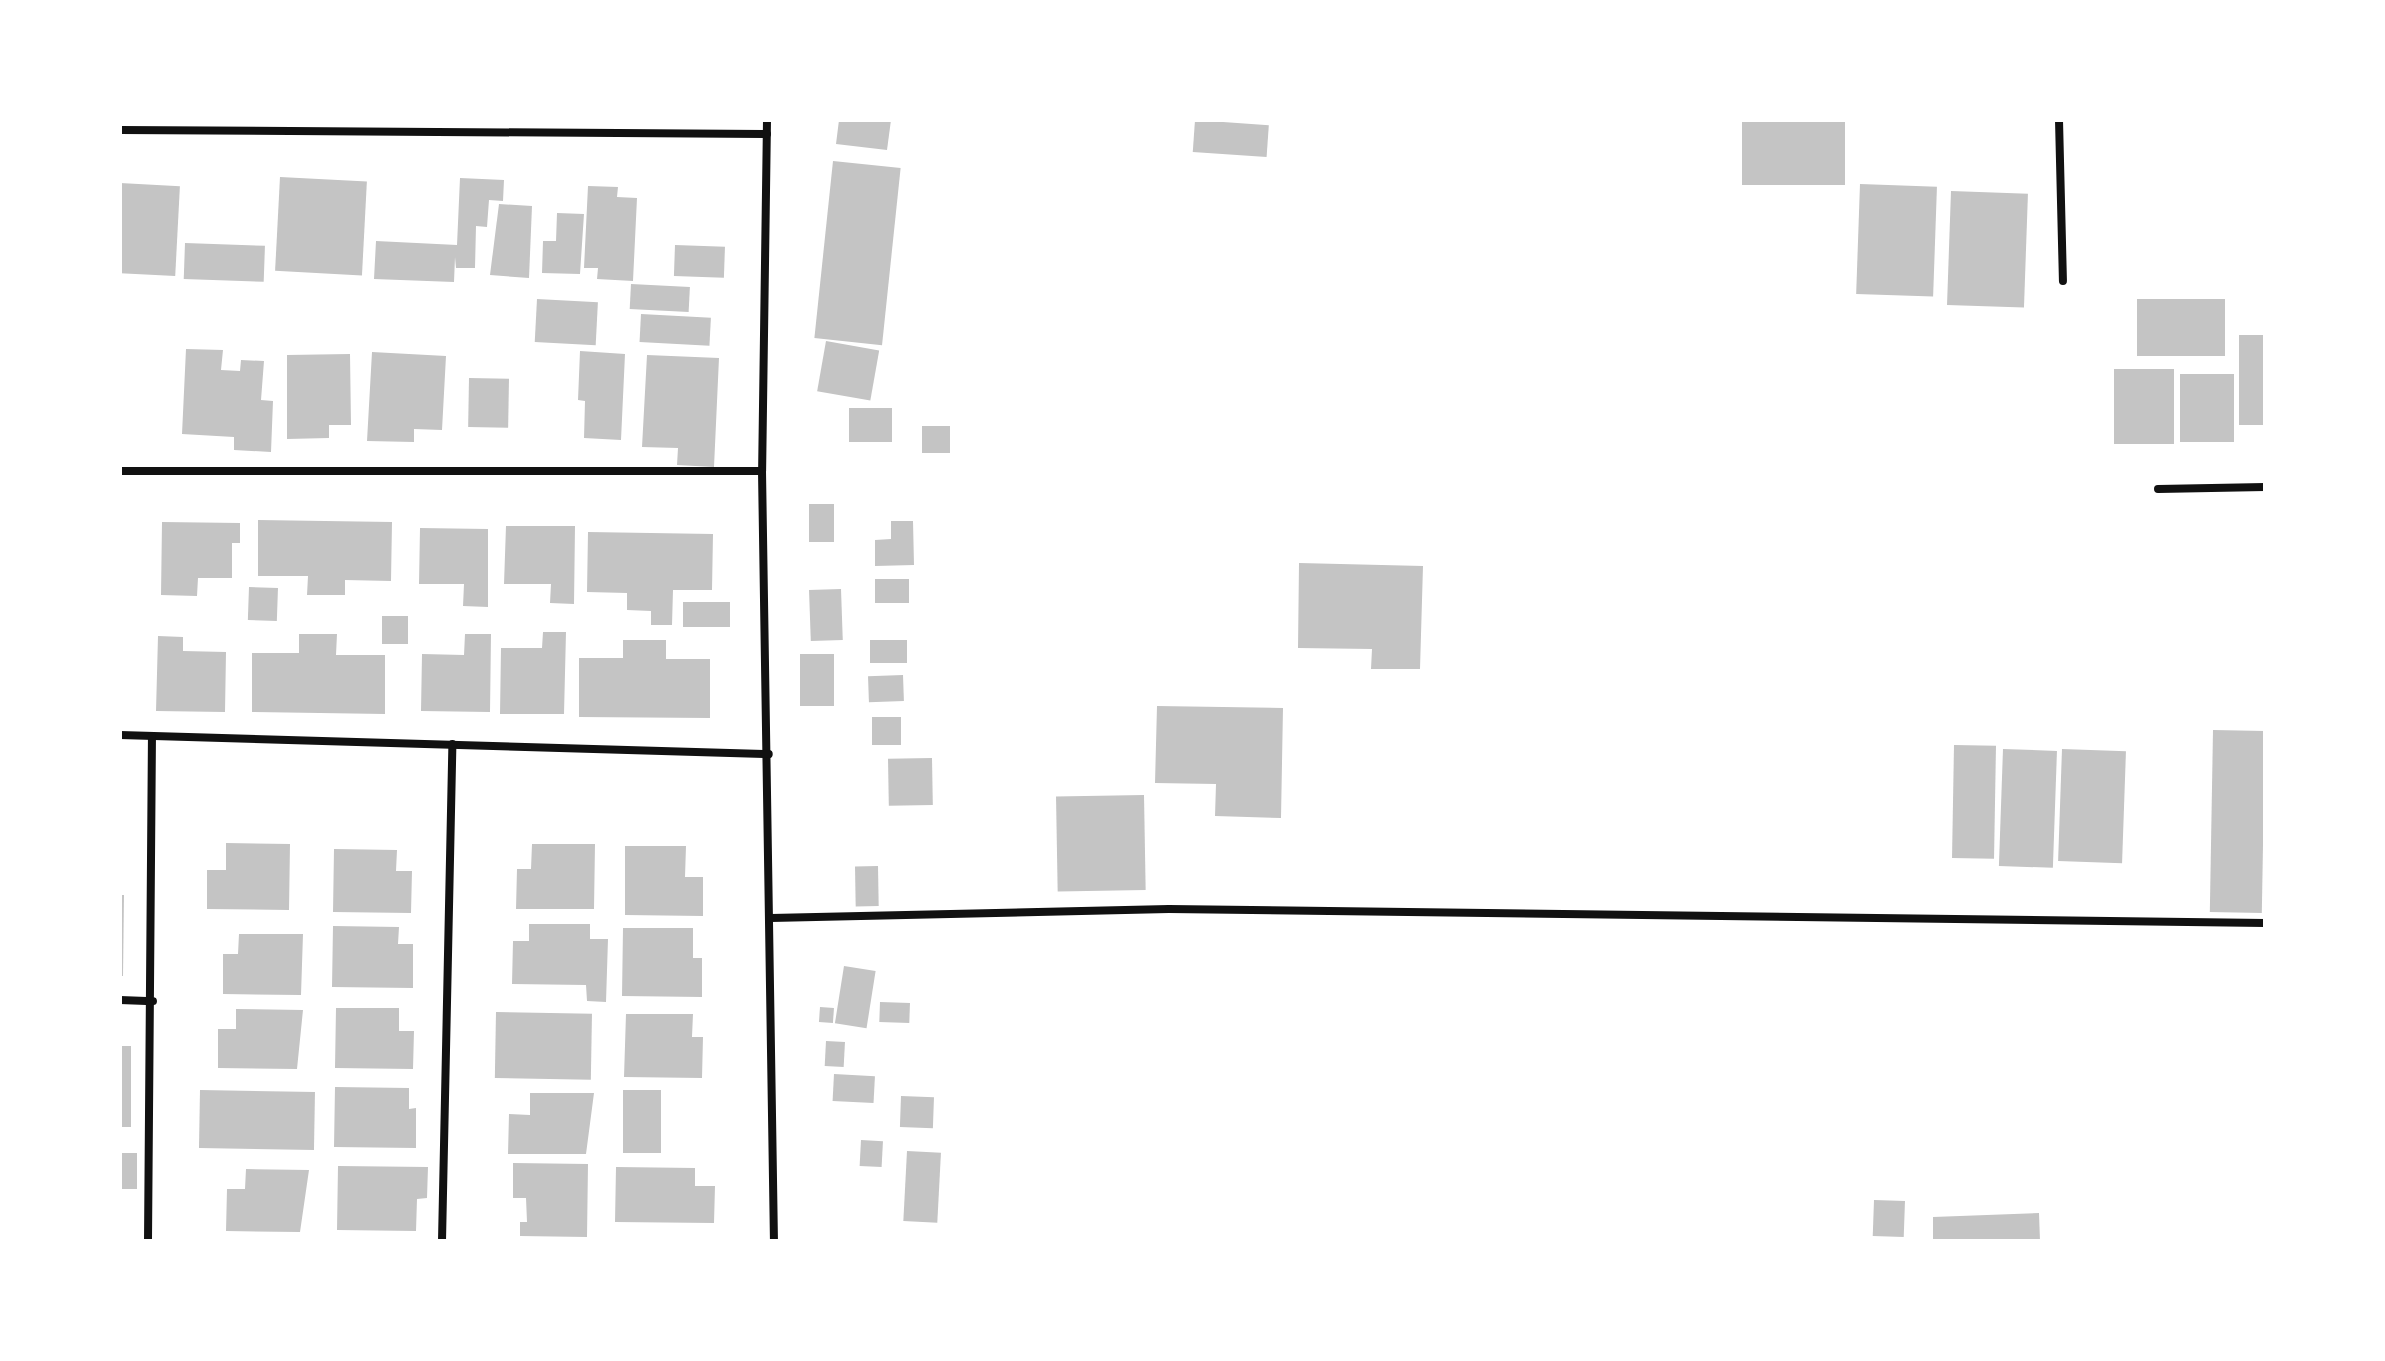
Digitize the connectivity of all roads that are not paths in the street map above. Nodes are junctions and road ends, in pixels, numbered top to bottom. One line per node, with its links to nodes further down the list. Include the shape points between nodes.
1 (767, 120): 4 (street)
2 (2059, 120): 5 (street)
3 (120, 130): 4 (street)
4 (767, 134): 7 (street)
5 (2063, 281)
6 (120, 471): 7 (street)
7 (762, 471): 13 (street)
8 (2265, 487): 9 (street)
9 (2158, 489)
10 (120, 735): 11 (street)
11 (152, 736): 12 (street); 17 (street)
12 (452, 744): 13 (street); 19 (street)
13 (769, 754): 14 (street)
14 (771, 918): 15 (street, via 1185,909); 20 (street)
15 (2265, 923)
16 (120, 1000): 17 (street)
17 (153, 1001): 18 (street)
18 (148, 1241)
19 (442, 1241)
20 (774, 1241)

